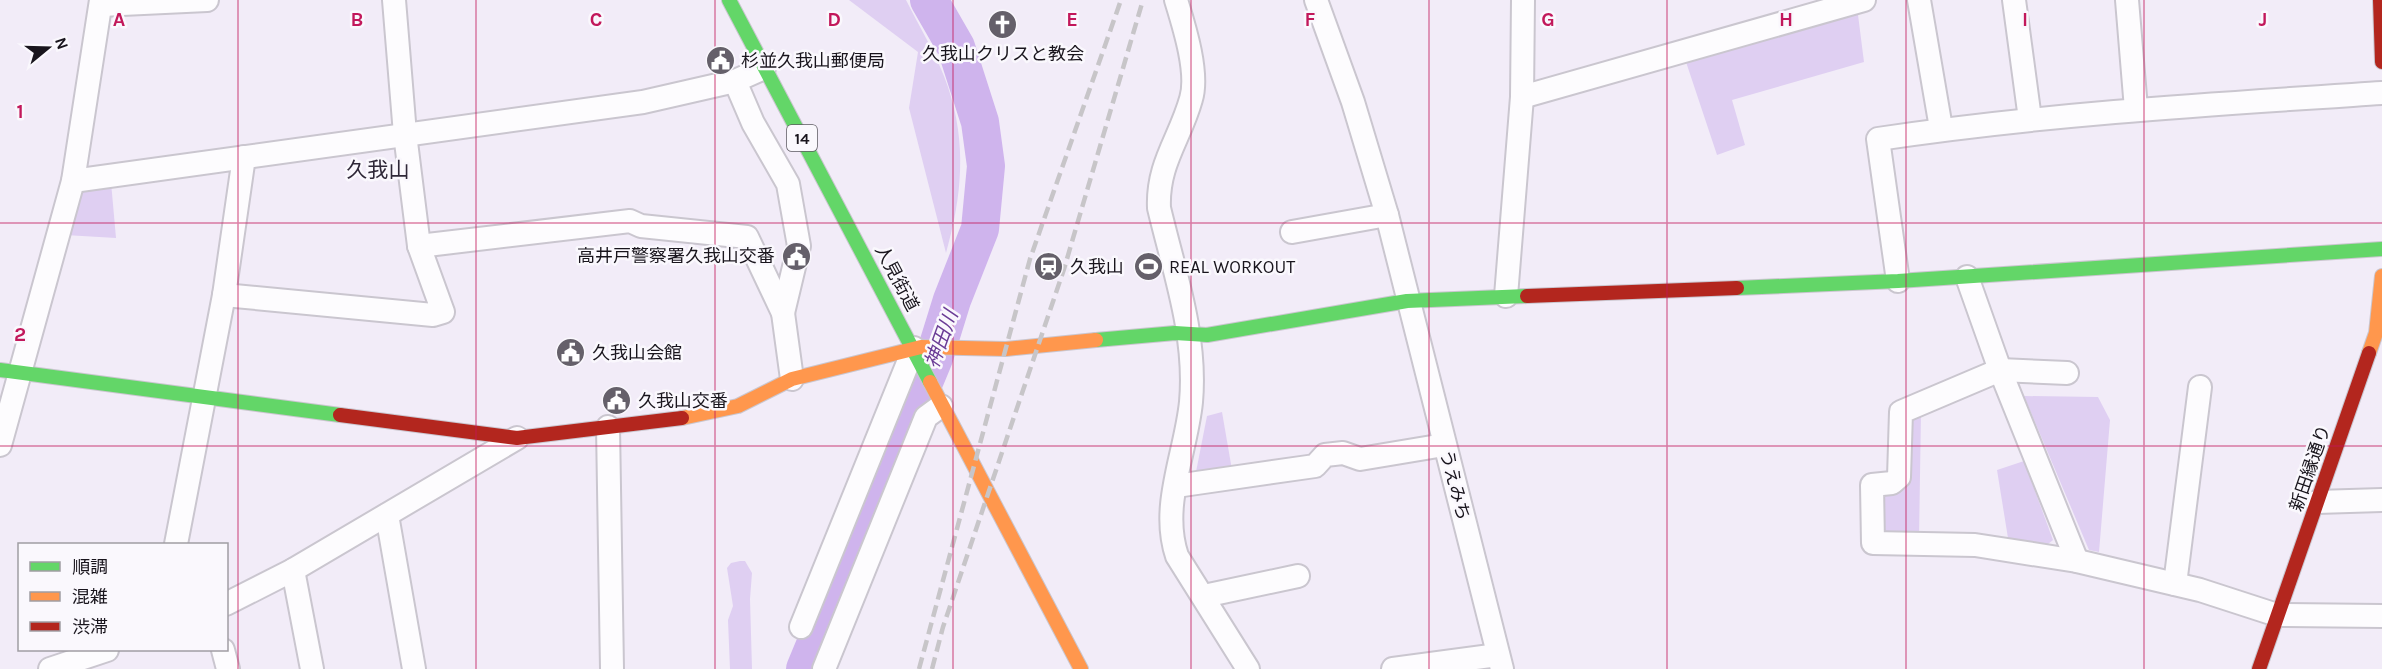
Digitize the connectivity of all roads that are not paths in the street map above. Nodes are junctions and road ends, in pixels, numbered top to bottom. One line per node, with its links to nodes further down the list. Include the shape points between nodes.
1 (207, 0): 13 (street)
2 (394, 0): 24 (street)
3 (729, 0): 17 (street, 人見街道 / 14)
4 (1176, 0): 39 (street, via 1186,36 1192,97 1163,165 1158,208)
5 (1316, 0): 6 (street); 27 (street, うえみち, via 1353,102)
6 (1328, 0)
7 (1523, 0): 20 (street)
8 (1864, 0): 14 (street)
9 (1919, 0): 23 (street)
10 (2014, 0): 22 (street)
11 (2127, 0): 21 (street)
12 (2380, 0): 15 (street)
13 (101, 2): 26 (street)
14 (1839, 3): 20 (street)
15 (2382, 50): 16 (street)
16 (2382, 62)
17 (764, 68): 18 (street); 40 (street, 人見街道 / 14)
18 (735, 81): 24 (street, via 643,102); 37 (street, via 753,123 788,184 799,246)
19 (2382, 93): 21 (street)
20 (1522, 97): 35 (street)
21 (2136, 109): 22 (street)
22 (2030, 119): 23 (street)
23 (1941, 128): 33 (street, via 1878,139)
24 (405, 134): 25 (street); 29 (street)
25 (244, 157): 26 (street); 34 (street)
26 (73, 181): 42 (street)
27 (1387, 215): 28 (street); 36 (street, うえみち)
28 (1292, 232)
29 (419, 246): 34 (street, via 443,312 433,315); 37 (street, via 630,221 641,226 747,237)
30 (2382, 249): 32 (street)
31 (2382, 276): 38 (street, 新田縁通り)
32 (1967, 277): 33 (street); 41 (street)
33 (1898, 281): 35 (street)
34 (224, 295): 46 (street)
35 (1506, 296): 36 (street)
36 (1407, 301): 39 (street); 51 (street, うえみち)
37 (783, 313): 44 (street)
38 (2379, 333): 54 (street, 新田縁通り)
39 (1189, 335): 40 (street, via 1175,333 1006,349 957,344); 52 (street, via 1191,402)
40 (918, 351): 44 (street); 47 (street, 人見街道 / 14); 65 (street)
41 (2000, 370): 43 (street); 57 (street); 57 (street, via 1901,412 1899,477 1892,483 1872,485 1874,543 1975,545)
42 (11, 371): 46 (street); 50 (street)
43 (2067, 373)
44 (792, 379): 48 (street, via 738,406 711,414)
45 (2200, 387): 60 (street)
46 (204, 397): 49 (street); 56 (street)
47 (937, 397): 74 (street); 75 (street, 人見街道 / 14)
48 (608, 427): 49 (street); 73 (street)
49 (517, 438): 55 (street)
50 (0, 445)
51 (1444, 445): 52 (street, via 1360,459 1343,453 1325,456 1315,466); 68 (street, うえみち)
52 (1176, 486): 61 (street, via 1171,540)
53 (2382, 500): 54 (street)
54 (2317, 502): 63 (street, 新田縁通り)
55 (387, 515): 58 (street); 72 (street)
56 (176, 543)
57 (2077, 561): 60 (street)
58 (293, 570): 62 (street); 71 (street)
59 (1298, 576): 61 (street)
60 (2175, 584): 63 (street)
61 (1204, 596): 76 (street)
62 (228, 603)
63 (2277, 615): 64 (street); 78 (street, 新田縁通り)
64 (2382, 616)
65 (801, 627)
66 (104, 651): 69 (street)
67 (223, 651): 70 (street)
68 (1500, 662): 77 (street)
69 (50, 669)
70 (228, 669)
71 (312, 669)
72 (414, 669)
73 (612, 669)
74 (824, 669)
75 (1081, 669)
76 (1248, 669)
77 (1393, 669)
78 (2259, 669)

